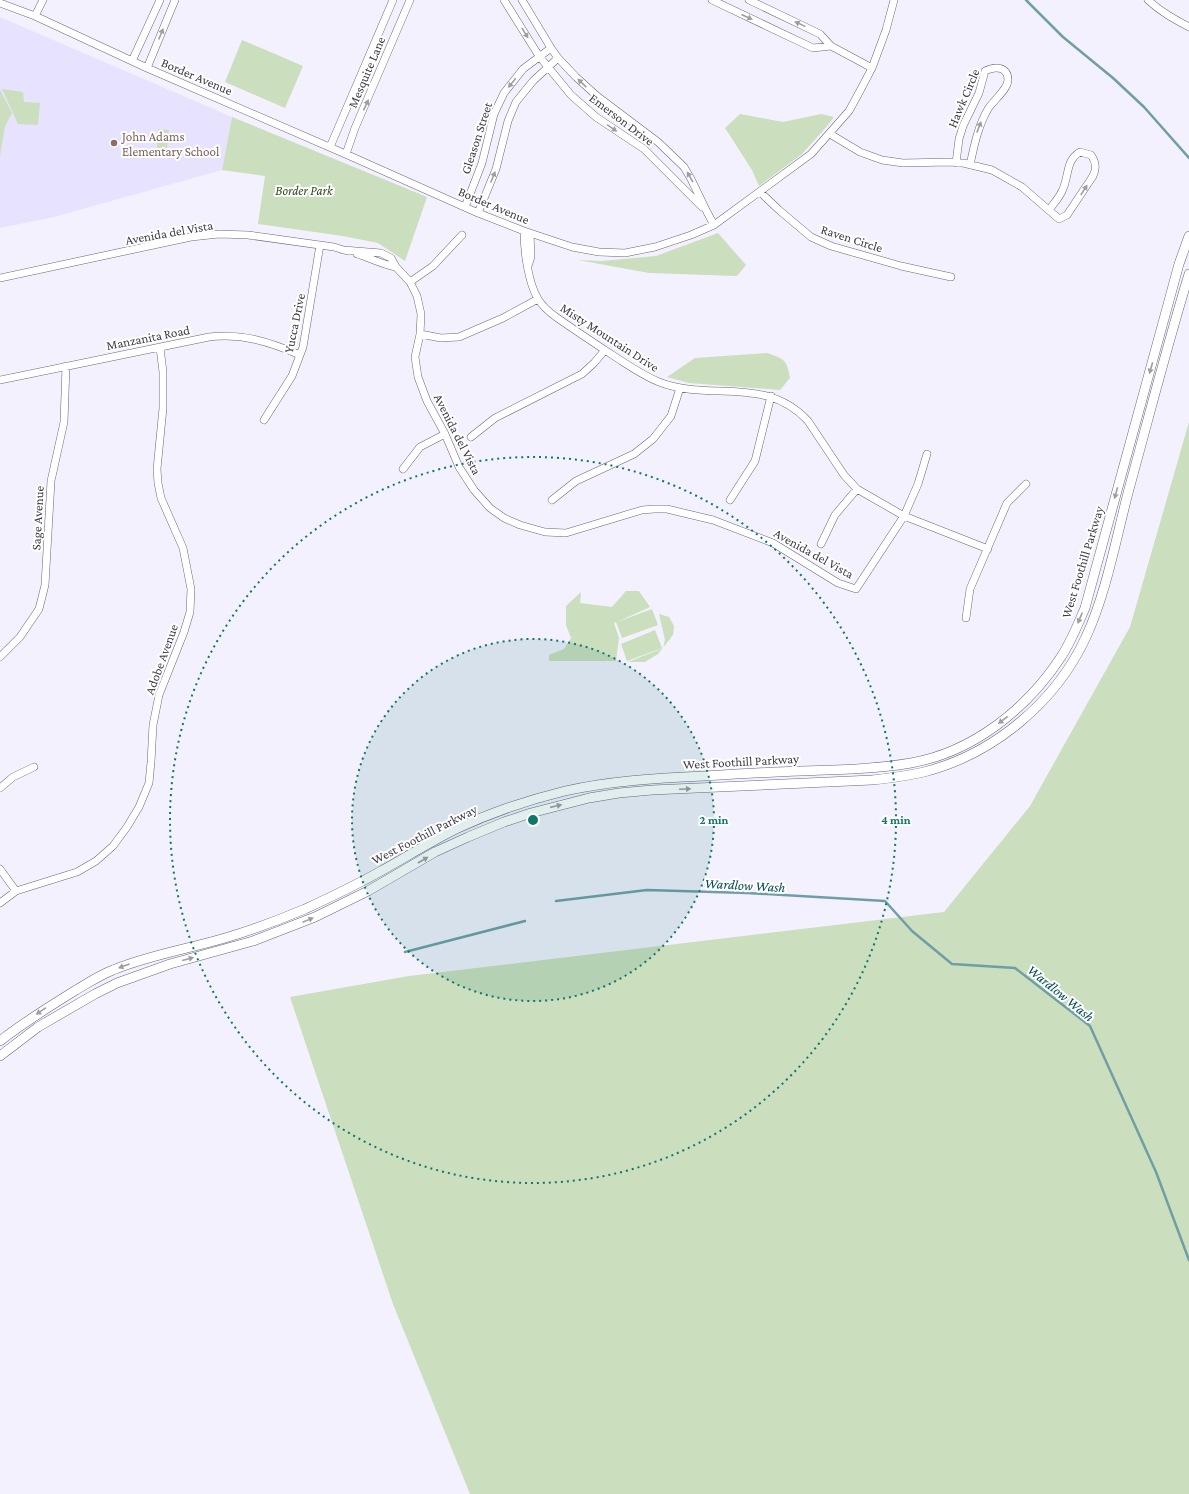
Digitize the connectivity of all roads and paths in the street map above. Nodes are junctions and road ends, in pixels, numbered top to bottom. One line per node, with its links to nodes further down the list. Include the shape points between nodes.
1 (43, 0): 13 (street)
2 (160, 0): 19 (street)
3 (175, 0): 20 (street, one-way to 3)
4 (393, 0): 24 (street, Mesquite Lane)
5 (410, 0): 25 (street, Mesquite Lane, one-way to 5)
6 (504, 0): 17 (street, Emerson Drive, one-way to 17)
7 (522, 0): 16 (street, Emerson Drive)
8 (712, 0): 15 (street, one-way to 15, via 813,48)
9 (749, 0): 15 (street, one-way to 9, via 820,34)
10 (894, 0): 22 (street, Border Avenue)
11 (1148, 0): 14 (street, via 1158,10)
12 (0, 3): 13 (street, Border Avenue)
13 (35, 16): 19 (street, Border Avenue)
14 (1189, 27)
15 (831, 46): 22 (street)
16 (551, 48): 17 (street, Gleason Street); 18 (street, Emerson Drive)
17 (539, 56): 21 (street, Emerson Drive); 29 (street, Gleason Street, one-way to 29, via 523,69 504,93 494,114 482,163)
18 (558, 58): 21 (street, Gleason Street); 31 (street, Emerson Drive, one-way to 18, via 684,167 658,142 597,96)
19 (132, 61): 20 (street, Border Avenue)
20 (147, 68): 24 (street, Border Avenue)
21 (548, 68): 31 (street, Emerson Drive, one-way to 31, via 596,117 644,149); 32 (street, Gleason Street, one-way to 21, via 496,169 508,121 516,102)
22 (872, 68): 23 (street, Border Avenue, via 849,111)
23 (830, 134): 26 (street, via 860,152 882,160 903,163); 28 (street, Border Avenue, via 811,154)
24 (330, 147): 25 (street, Border Avenue)
25 (346, 154): 29 (street, Border Avenue)
26 (956, 163): 27 (street); 27 (street, Hawk Circle, one-way to 26, via 982,121 997,96 1006,88 1008,80 1003,69 996,67 985,71 979,93 963,126)
27 (970, 165): 30 (street, via 992,170 1007,177)
28 (760, 192): 33 (street, Border Avenue); 40 (street, Raven Circle, via 811,237 853,253)
29 (465, 207): 32 (street, Border Avenue)
30 (1049, 210): 30 (street, one-way to 30, via 1060,219 1067,215 1096,171 1096,164 1091,155 1080,152 1072,158 1064,187)
31 (707, 212): 33 (street, Emerson Drive)
32 (478, 213): 34 (street, Border Avenue)
33 (714, 225): 34 (street, Border Avenue, via 655,247 625,253 572,247)
34 (527, 232): 43 (street, Misty Mountain Drive, via 531,257 528,266)
35 (462, 235): 42 (street, via 433,266)
36 (1189, 236): 38 (main road, West Foothill Parkway)
37 (320, 245): 41 (street, Avenida del Vista, via 248,235 219,234 191,237); 42 (street, Avenida del Vista, via 381,253 391,258); 47 (street, Yucca Drive, via 304,346)
38 (1179, 264): 48 (main road, via 1180,282 1163,344); 72 (main road, West Foothill Parkway, one-way to 72, via 1085,608 1063,655 1047,678 1018,708 994,727 955,749 912,763 847,769 650,778 598,785 523,803 455,830 302,910 225,938 113,970 55,1002)
39 (1189, 274): 48 (main road, West Foothill Parkway)
40 (951, 277)
41 (0, 278)
42 (410, 282): 44 (street, Avenida del Vista, via 417,296 421,314)
43 (538, 299): 44 (street, via 463,336 441,338); 46 (street, Misty Mountain Drive, via 556,317)
44 (420, 334): 54 (street, Avenida del Vista, via 415,357 418,377 427,401)
45 (160, 348): 47 (street, Manzanita Road, via 224,336 257,339); 49 (street, Manzanita Road); 70 (street, Adobe Avenue, via 162,408 158,483 161,498 183,548 191,589 190,612 184,632 159,695 153,725 148,782 139,807 127,827 113,846 96,861 77,872)
46 (604, 350): 51 (street, Misty Mountain Drive, via 644,376); 55 (street, via 582,374 495,418)
47 (300, 355): 53 (street, Yucca Drive, via 292,376)
48 (1165, 359): 73 (main road, West Foothill Parkway, one-way to 48, via 38,1027 117,984 151,971 253,941 315,917 347,902 435,852 504,822 597,797 652,790 898,777 941,767 986,746 1030,714 1046,698 1086,638 1102,593)
49 (66, 366): 50 (street, Manzanita Road); 66 (street, Sage Avenue, via 64,422 51,481 45,585 39,609 20,637)
50 (0, 380)
51 (680, 388): 52 (street, Misty Mountain Drive); 60 (street, via 671,416 653,439 634,454 576,481)
52 (771, 396): 59 (street, Misty Mountain Drive, via 801,413 844,475); 61 (street, via 755,461)
53 (264, 420)
54 (445, 434): 57 (street, via 420,447); 62 (street, Avenida del Vista, via 459,466 483,501 504,518 520,525 545,532 566,533 642,510 667,509 714,520 773,543 838,583 856,589)
55 (471, 437)
56 (927, 454): 62 (street)
57 (403, 469)
58 (1026, 484): 64 (street, via 1008,503)
59 (857, 489): 62 (street, Misty Mountain Drive); 63 (street, via 835,515)
60 (552, 500)
61 (730, 500)
62 (904, 516): 64 (street, Misty Mountain Drive)
63 (821, 544)
64 (988, 549): 65 (street, via 970,589)
65 (966, 618)
66 (0, 657)
67 (34, 767): 68 (street, via 13,777)
68 (0, 788)
69 (0, 869): 70 (street)
70 (16, 891): 71 (street, Adobe Avenue)
71 (0, 903)
72 (0, 1041)
73 (0, 1056)

